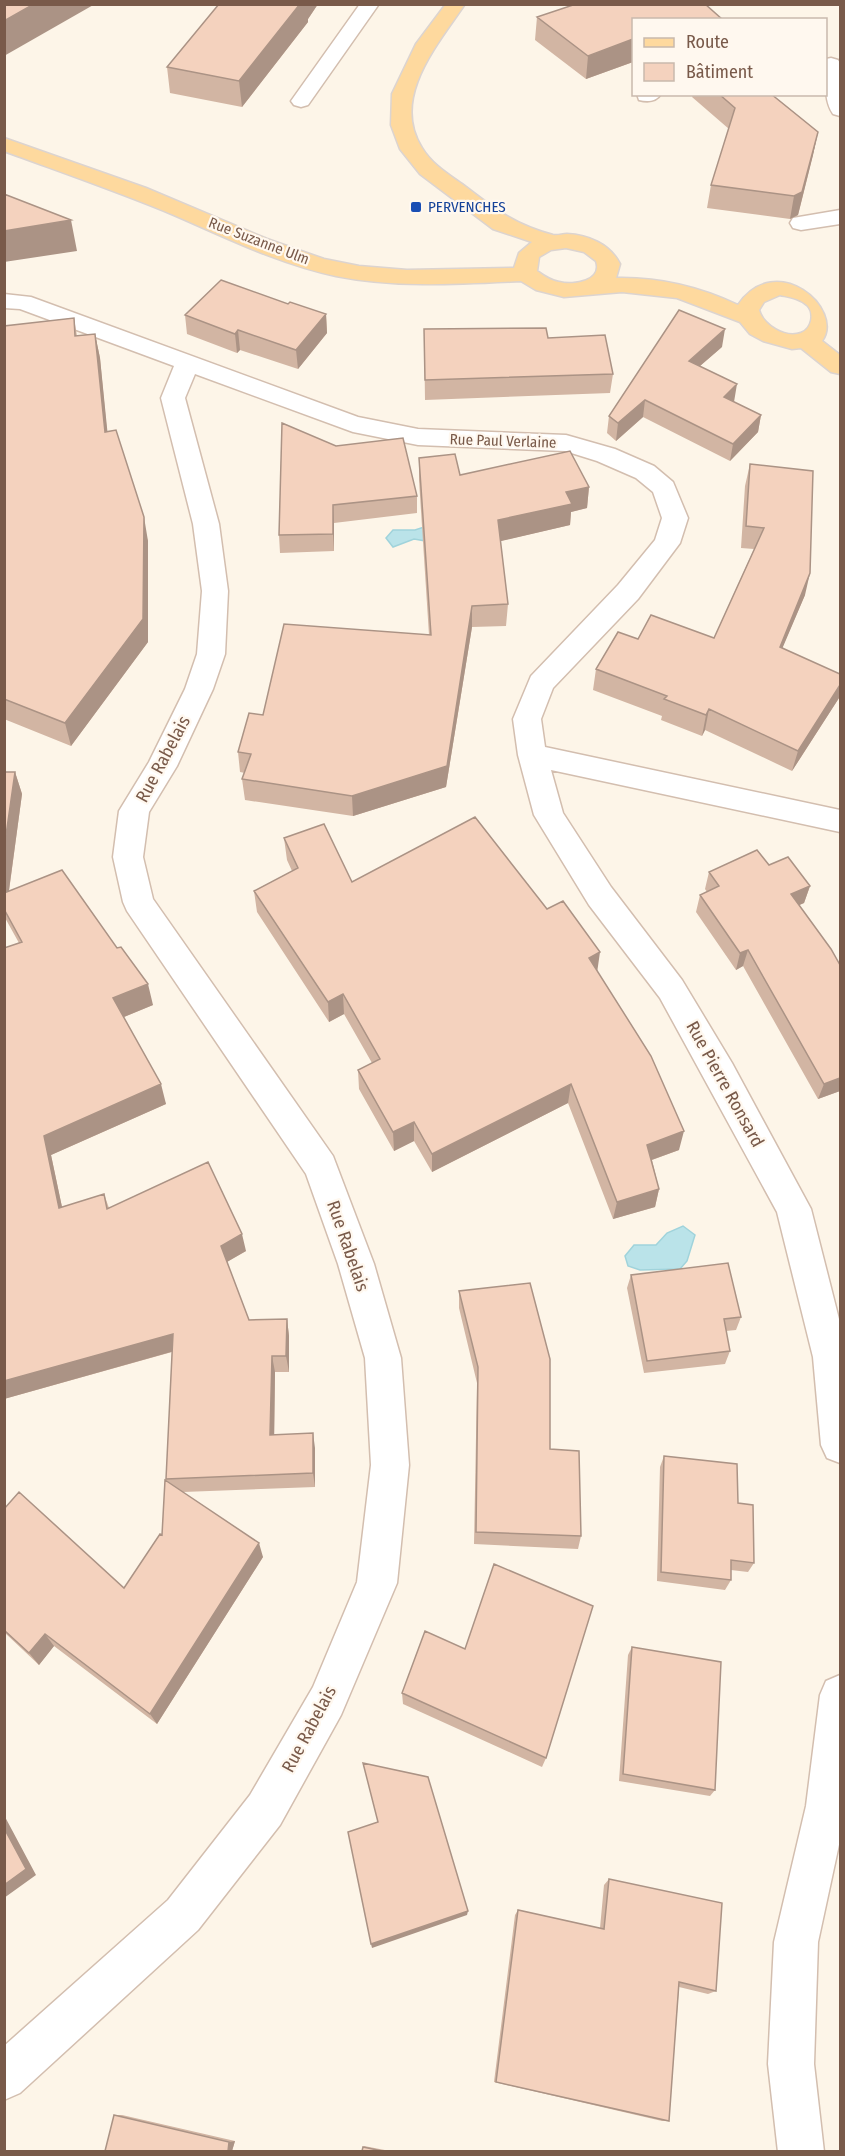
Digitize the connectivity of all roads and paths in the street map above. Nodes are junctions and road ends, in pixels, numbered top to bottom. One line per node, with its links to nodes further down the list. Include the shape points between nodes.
1 (370, 4): 4 (street)
2 (456, 4): 9 (main road, via 426,44 402,94 402,125 411,149 428,169)
3 (832, 64): 5 (street)
4 (301, 101)
5 (840, 110)
6 (4, 144): 12 (main road, Rue Suzanne Ulm, via 334,269 427,277)
7 (840, 217): 8 (street)
8 (801, 223)
9 (501, 224): 10 (main road); 12 (main road)
10 (554, 242): 11 (main road, via 580,243 602,252); 12 (main road, via 544,244)
11 (608, 260): 13 (main road, via 608,274); 15 (main road)
12 (528, 263): 13 (main road, via 536,282 558,290)
13 (594, 286): 15 (main road, via 643,285)
14 (4, 301): 17 (street, Rue Paul Verlaine, via 23,302)
15 (752, 307): 16 (main road, via 754,326 777,338); 16 (main road, via 780,288 832,298 836,318)
16 (825, 338): 18 (main road)
17 (187, 364): 19 (street, Rue Paul Verlaine, via 353,423 408,435 567,443 645,472 664,488 675,518 667,543 628,592 541,683 526,718); 23 (street, Rue Rabelais, via 173,398 206,524 215,591 211,654 199,689 162,766 135,811 128,856 138,902 321,1167 356,1264 383,1358 390,1465 377,1583 327,1701 265,1810 183,1915)
18 (840, 367)
19 (532, 755): 20 (street); 21 (street, Rue Pierre Ronsard, via 549,815 600,896 671,989 794,1209 831,1358)
20 (840, 821)
21 (840, 1445)
22 (840, 1695): 24 (street, via 827,1806 796,1942 791,2064)
23 (4, 2077)
24 (801, 2151)

